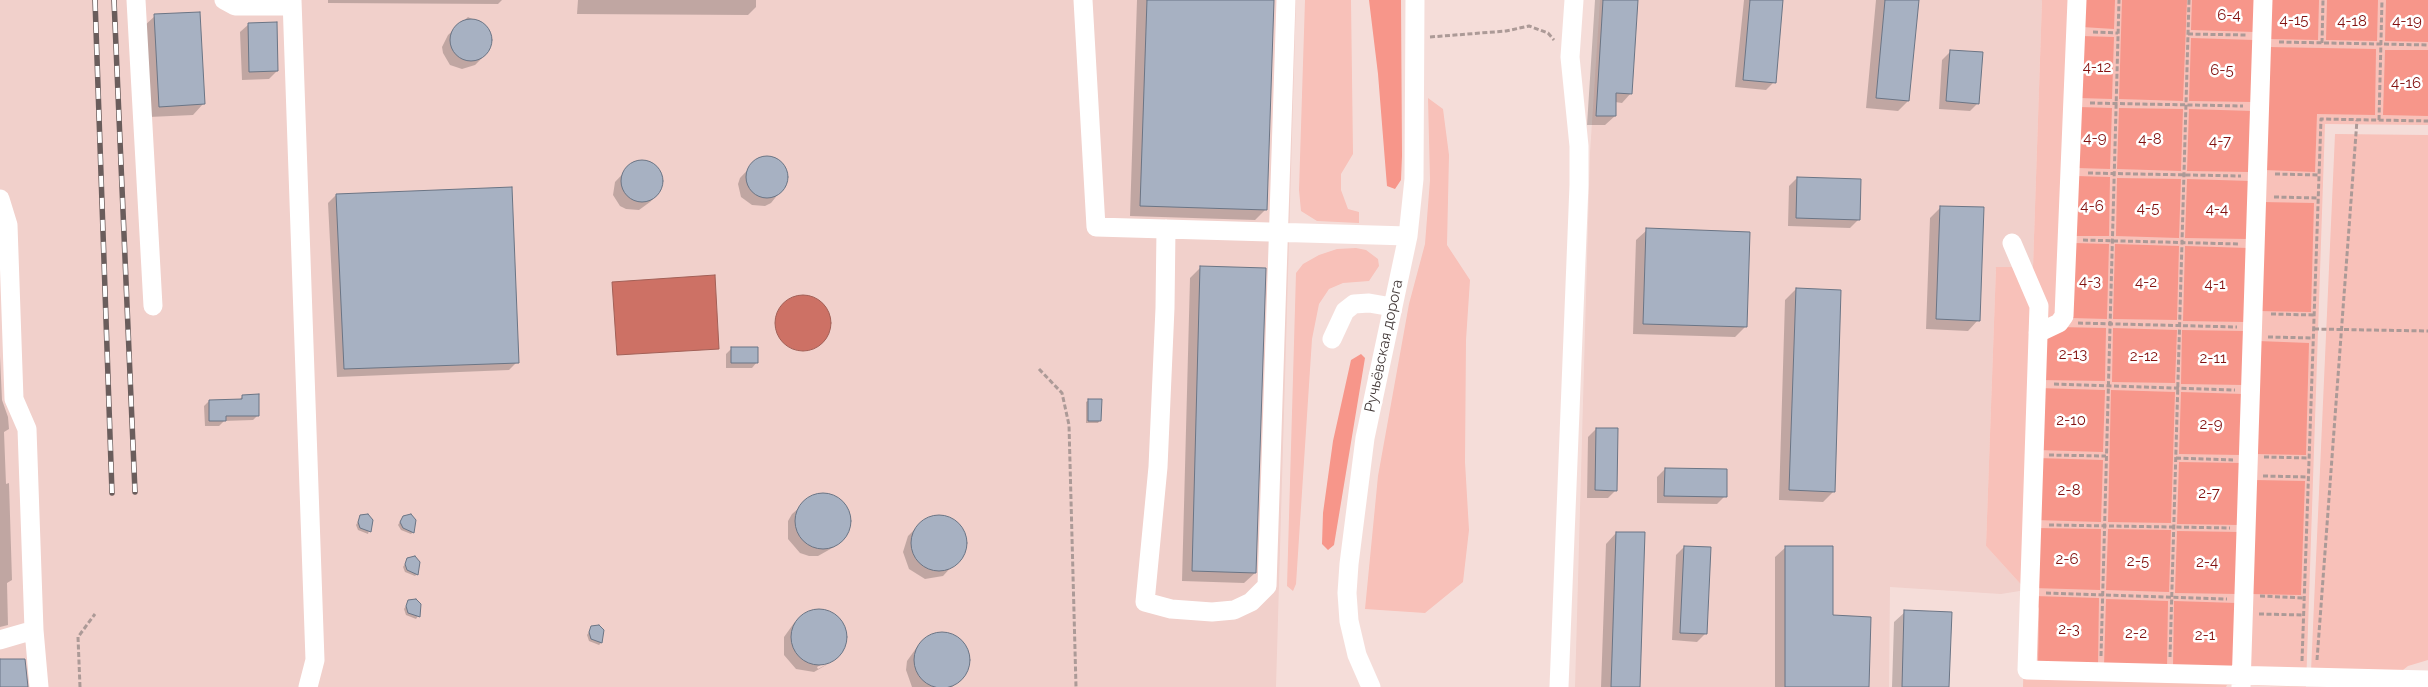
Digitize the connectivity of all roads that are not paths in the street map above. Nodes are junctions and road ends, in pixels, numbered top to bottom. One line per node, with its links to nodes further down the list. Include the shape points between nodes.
1 (136, 0): 15 (street)
2 (224, 0): 9 (street, via 235,6)
3 (1083, 0): 11 (street, via 1096,227)
4 (1286, 0): 12 (street)
5 (1415, 0): 13 (street, Ручьёвская дорога, via 1414,179)
6 (1574, 0): 27 (street, via 1570,57 1579,146 1579,184)
7 (2077, 0): 17 (street, via 2064,316)
8 (2263, 0): 23 (street)
9 (292, 3): 25 (street, via 315,660)
10 (0, 199): 19 (street, via 8,225 14,399 27,429)
11 (1166, 229): 12 (street); 12 (street, via 1158,467 1145,602 1171,609 1212,612 1234,610 1251,602 1267,586)
12 (1279, 232): 13 (street)
13 (1408, 236): 16 (street, Ручьёвская дорога)
14 (2012, 243): 17 (street, via 2039,306)
15 (153, 306)
16 (1392, 307): 18 (street, via 1354,304 1345,311); 26 (street, Ручьёвская дорога, via 1365,438 1347,593 1357,655)
17 (2038, 333): 21 (street)
18 (1332, 339)
19 (34, 630): 20 (street); 24 (street)
20 (0, 640)
21 (2027, 678): 23 (street, via 2100,672 2170,673)
22 (2428, 680): 23 (street, via 2308,677)
23 (2241, 681)
24 (39, 687)
25 (308, 687)
26 (1371, 687)
27 (1559, 687)

